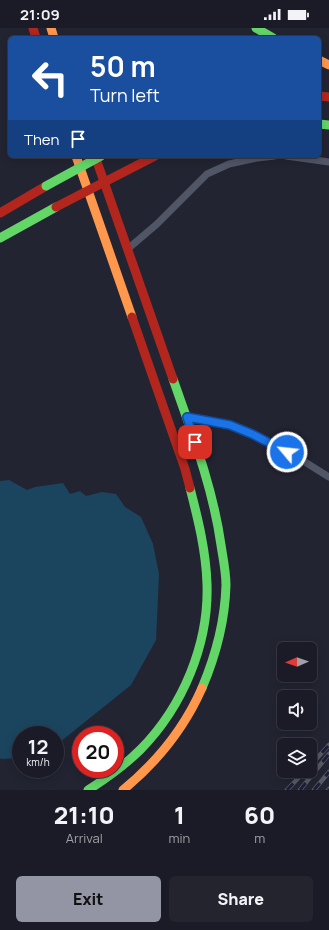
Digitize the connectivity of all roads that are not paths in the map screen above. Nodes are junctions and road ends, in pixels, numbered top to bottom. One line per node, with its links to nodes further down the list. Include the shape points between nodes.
1 (256, 28): 2 (highway)
2 (270, 36)
3 (77, 158): 15 (highway, via 185,469 204,546 207,585 206,617 199,650 174,707 155,734 131,758)
4 (96, 158): 12 (highway)
5 (97, 158): 10 (highway, bridge)
6 (151, 158): 11 (highway, bridge)
7 (257, 158): 12 (lane, via 229,164 207,174)
8 (300, 158): 9 (lane)
9 (329, 162)
10 (0, 213)
11 (0, 238)
12 (128, 249): 13 (highway)
13 (187, 417): 14 (lane, via 230,425 252,434); 16 (highway, via 204,466 220,533 226,583 221,633 209,674 186,720 158,758)
14 (329, 477)
15 (88, 790)
16 (123, 790)

